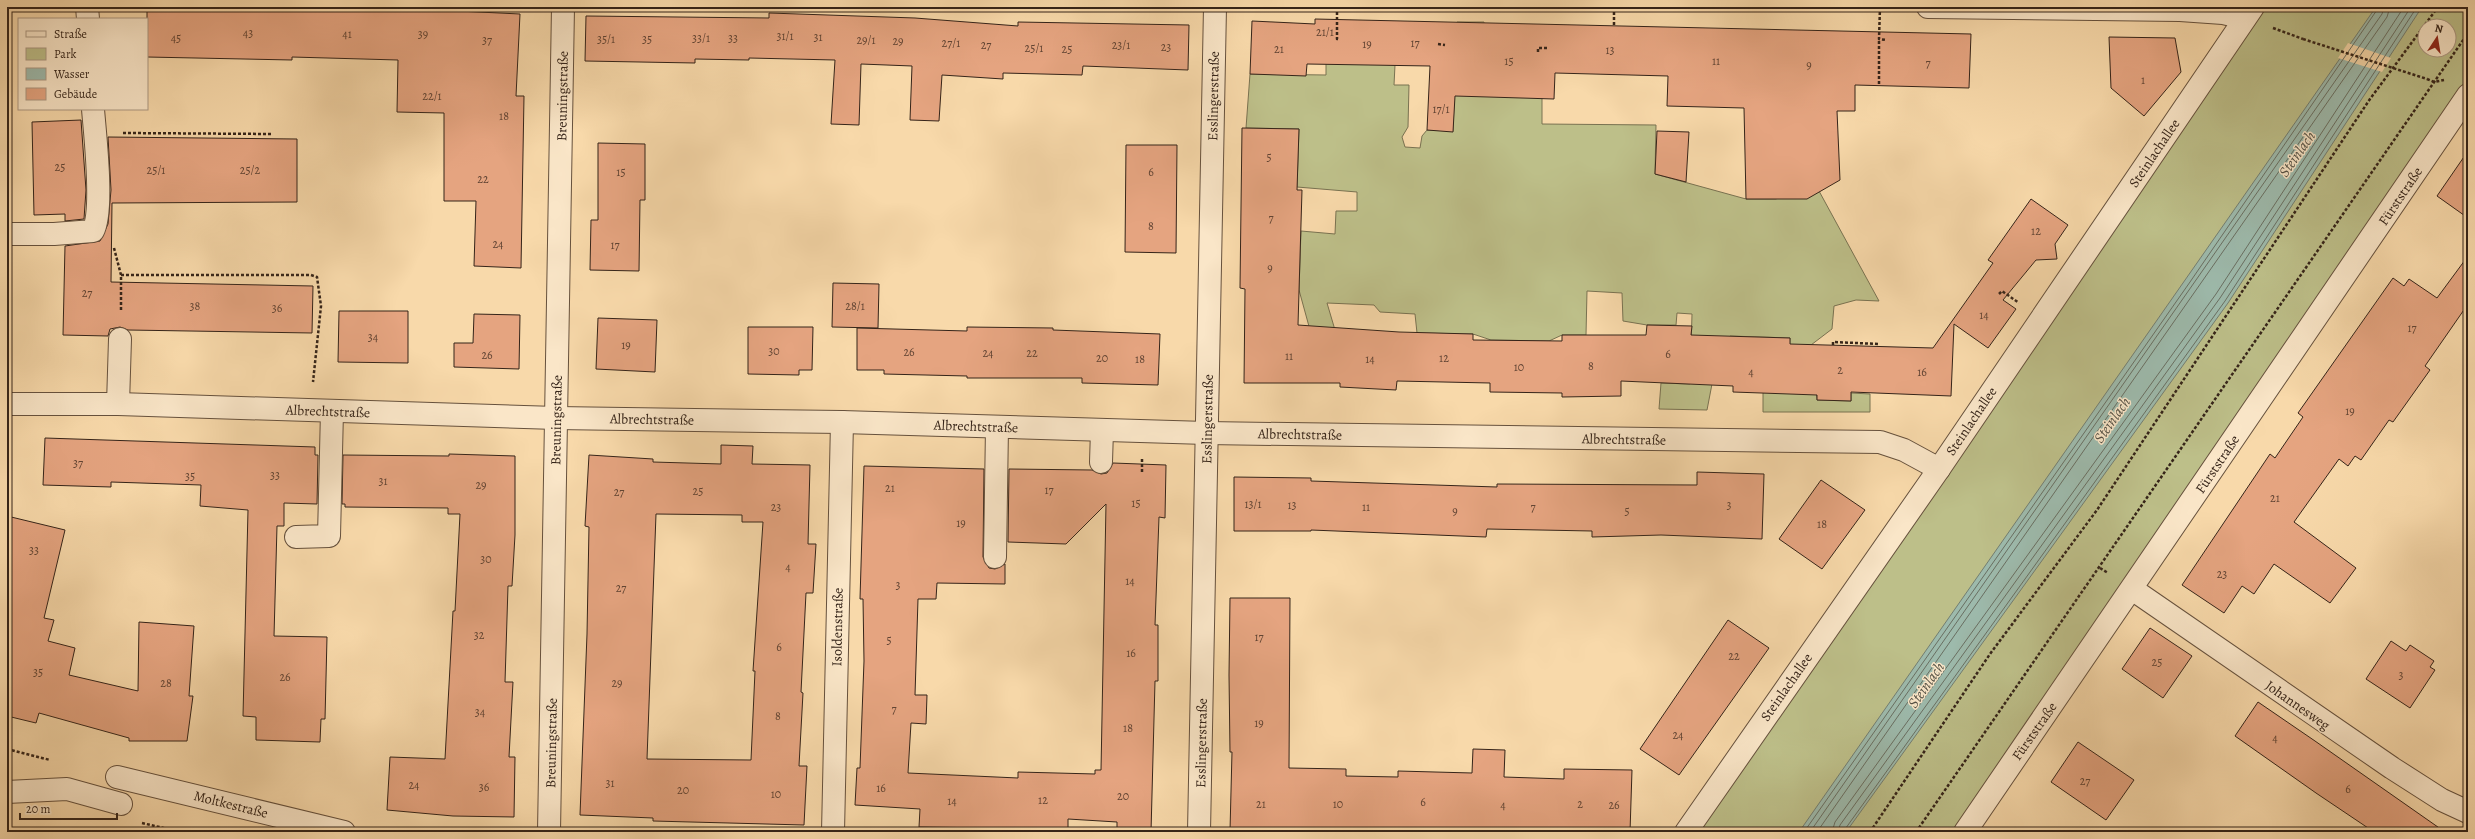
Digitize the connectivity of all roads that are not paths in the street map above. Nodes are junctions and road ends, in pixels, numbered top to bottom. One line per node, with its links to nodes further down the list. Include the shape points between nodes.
1 (87, 7): 6 (street)
2 (564, 7): 14 (street, Breuningstraße)
3 (1215, 7): 18 (street, Esslingerstraße)
4 (1928, 7): 5 (street)
5 (2249, 13): 20 (street, Steinlachallee)
6 (88, 18)
7 (2468, 94): 23 (street, Fürststraße)
8 (93, 110): 9 (street, via 97,200 96,224 93,231)
9 (7, 234)
10 (120, 339): 12 (street)
11 (7, 404): 12 (street, Albrechtstraße)
12 (118, 404): 13 (street, Albrechtstraße)
13 (332, 411): 14 (street, Albrechtstraße); 21 (street, via 329,536)
14 (556, 418): 15 (street, Albrechtstraße); 29 (street, Breuningstraße)
15 (842, 422): 16 (street, Albrechtstraße); 30 (street, Isoldenstraße)
16 (997, 427): 17 (street, Albrechtstraße); 22 (street)
17 (1102, 430): 18 (street, Albrechtstraße); 19 (street)
18 (1206, 433): 20 (street, Albrechtstraße, via 1880,442 1904,450); 31 (street, Esslingerstraße)
19 (1101, 462)
20 (1939, 469): 32 (street, Steinlachallee)
21 (296, 537)
22 (995, 556)
23 (2132, 590): 27 (street, Johannesweg, via 2392,768 2442,800); 33 (street, Fürststraße)
24 (117, 777): 28 (street, Moltkestraße)
25 (7, 792): 26 (street, via 67,790)
26 (121, 804)
27 (2468, 812)
28 (344, 832)
29 (549, 832)
30 (833, 832)
31 (1199, 832)
32 (1686, 832)
33 (1965, 832)

